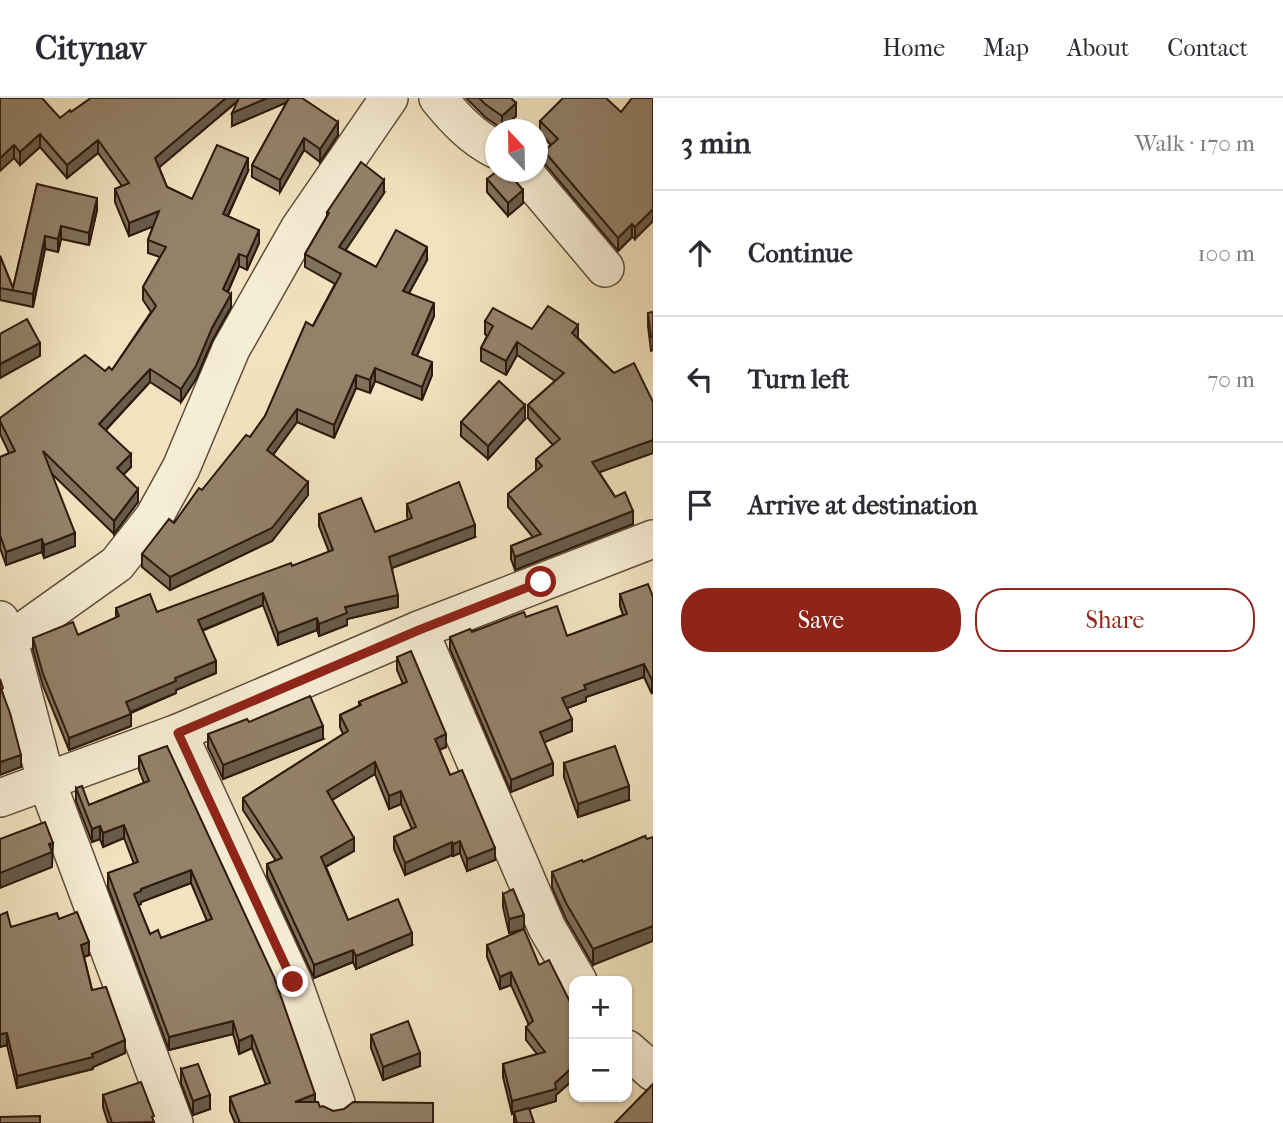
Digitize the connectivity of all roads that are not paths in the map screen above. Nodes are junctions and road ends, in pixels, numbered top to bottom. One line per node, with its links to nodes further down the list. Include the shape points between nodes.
1 (389, 98): 7 (street, via 299,229 231,349 181,468 154,517 117,564)
2 (438, 98): 3 (street)
3 (485, 144)
4 (532, 182): 5 (street)
5 (605, 268)
6 (650, 548): 8 (street)
7 (5, 630): 10 (street)
8 (419, 630): 9 (street); 12 (street, via 547,928)
9 (178, 733): 10 (street); 15 (street, via 293,982)
10 (46, 780): 11 (street); 16 (street)
11 (0, 798)
12 (575, 976)
13 (632, 1053): 14 (street)
14 (653, 1072)
15 (336, 1103)
16 (174, 1123)

